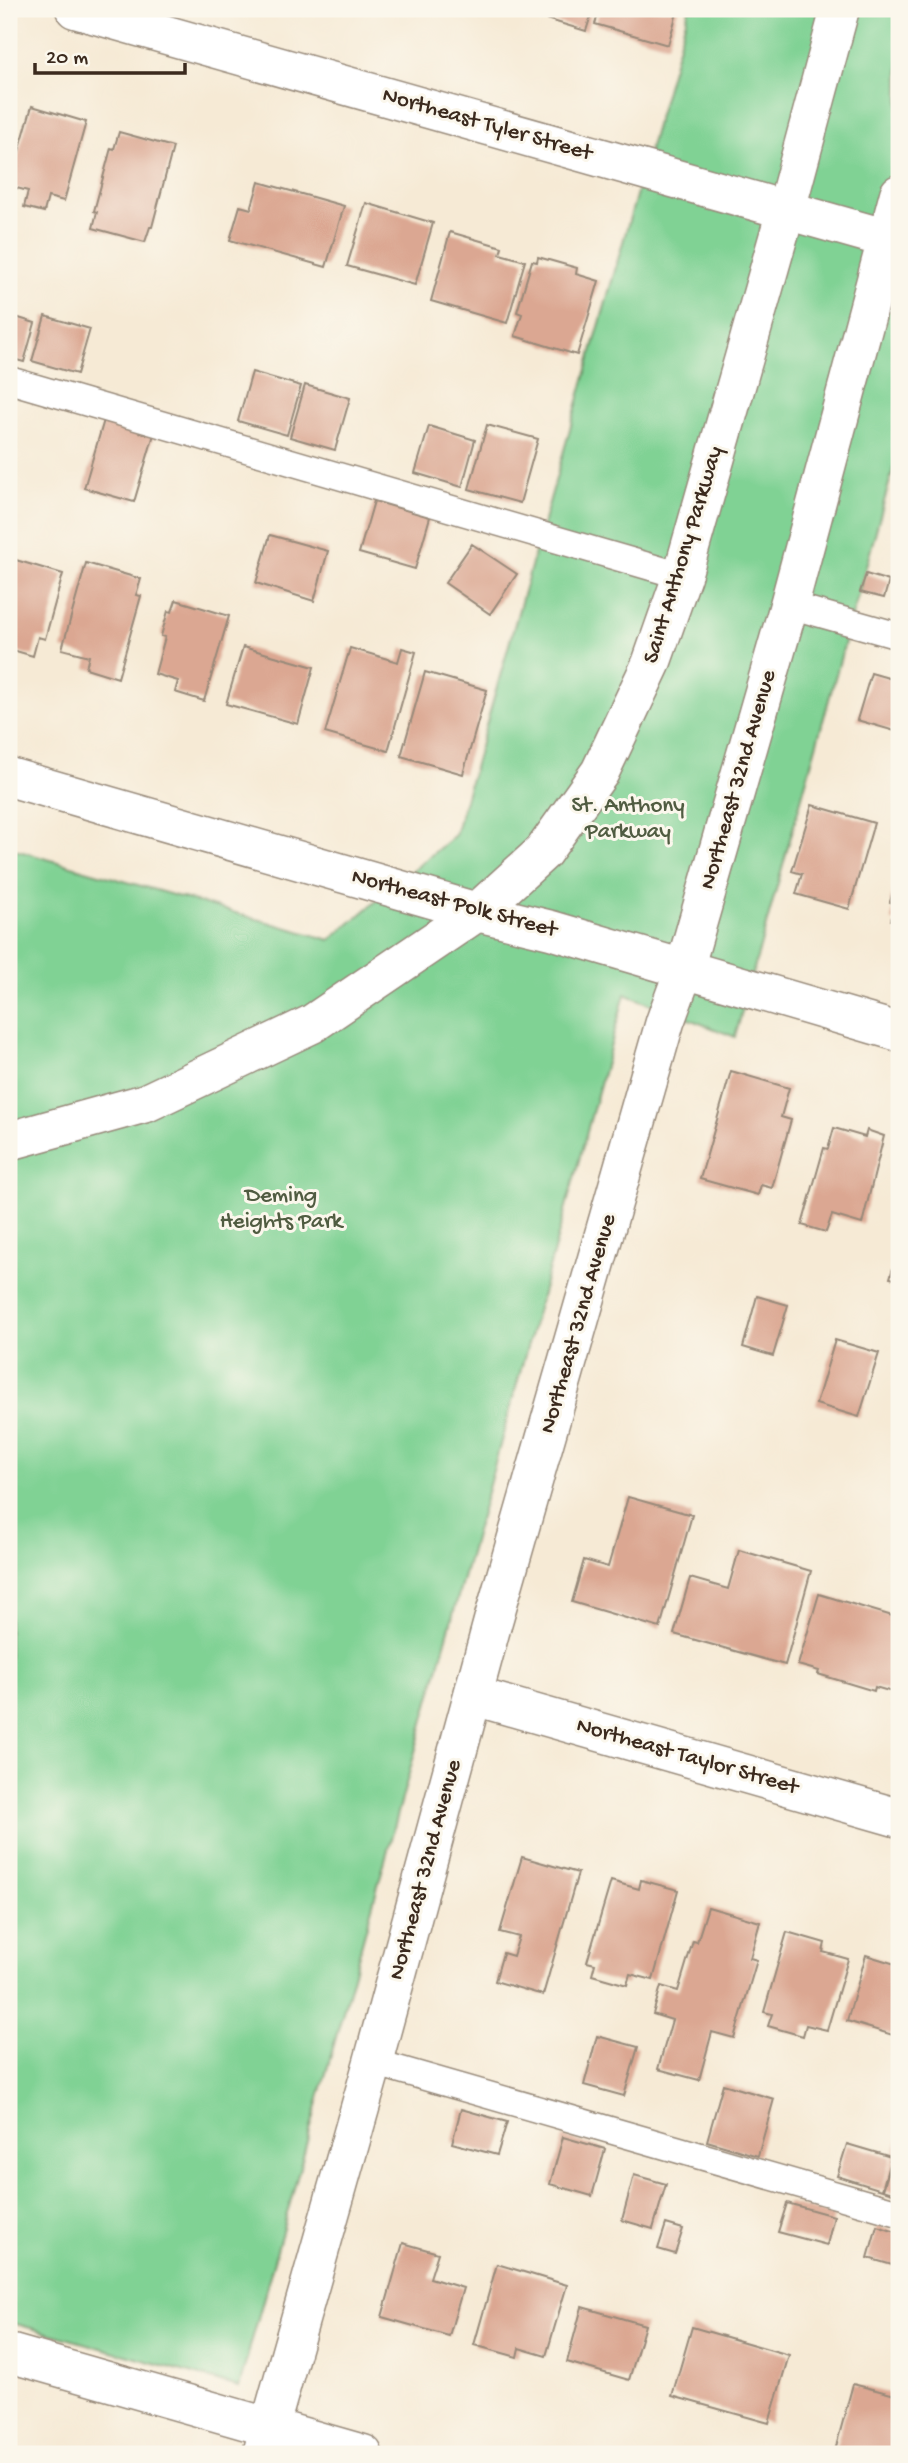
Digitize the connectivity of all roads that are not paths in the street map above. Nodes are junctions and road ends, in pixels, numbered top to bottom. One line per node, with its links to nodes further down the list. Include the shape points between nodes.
1 (75, 9): 4 (street, Northeast Tyler Street)
2 (840, 9): 4 (street, Saint Anthony Parkway)
3 (899, 194): 5 (street, Northeast 32nd Avenue)
4 (786, 210): 5 (street, Northeast Tyler Street); 7 (street, Saint Anthony Parkway)
5 (893, 240): 8 (street, Northeast 32nd Avenue)
6 (9, 380): 7 (lane)
7 (682, 576): 11 (street, Saint Anthony Parkway, via 651,664 600,772 543,852)
8 (789, 605): 9 (lane); 12 (street, Northeast 32nd Avenue)
9 (899, 636)
10 (9, 777): 11 (street, Northeast Polk Street)
11 (477, 912): 12 (street, Northeast Polk Street); 14 (street, Saint Anthony Parkway, via 312,1024 146,1103)
12 (684, 970): 13 (street, Northeast Polk Street); 15 (street, Northeast 32nd Avenue, via 665,1022)
13 (899, 1032)
14 (9, 1141)
15 (474, 1696): 16 (street, Northeast Taylor Street); 17 (street, Northeast 32nd Avenue)
16 (899, 1818)
17 (373, 2063): 18 (lane); 20 (street, Northeast 32nd Avenue)
18 (899, 2213)
19 (9, 2353): 20 (street)
20 (266, 2441): 21 (street)
21 (363, 2454)

